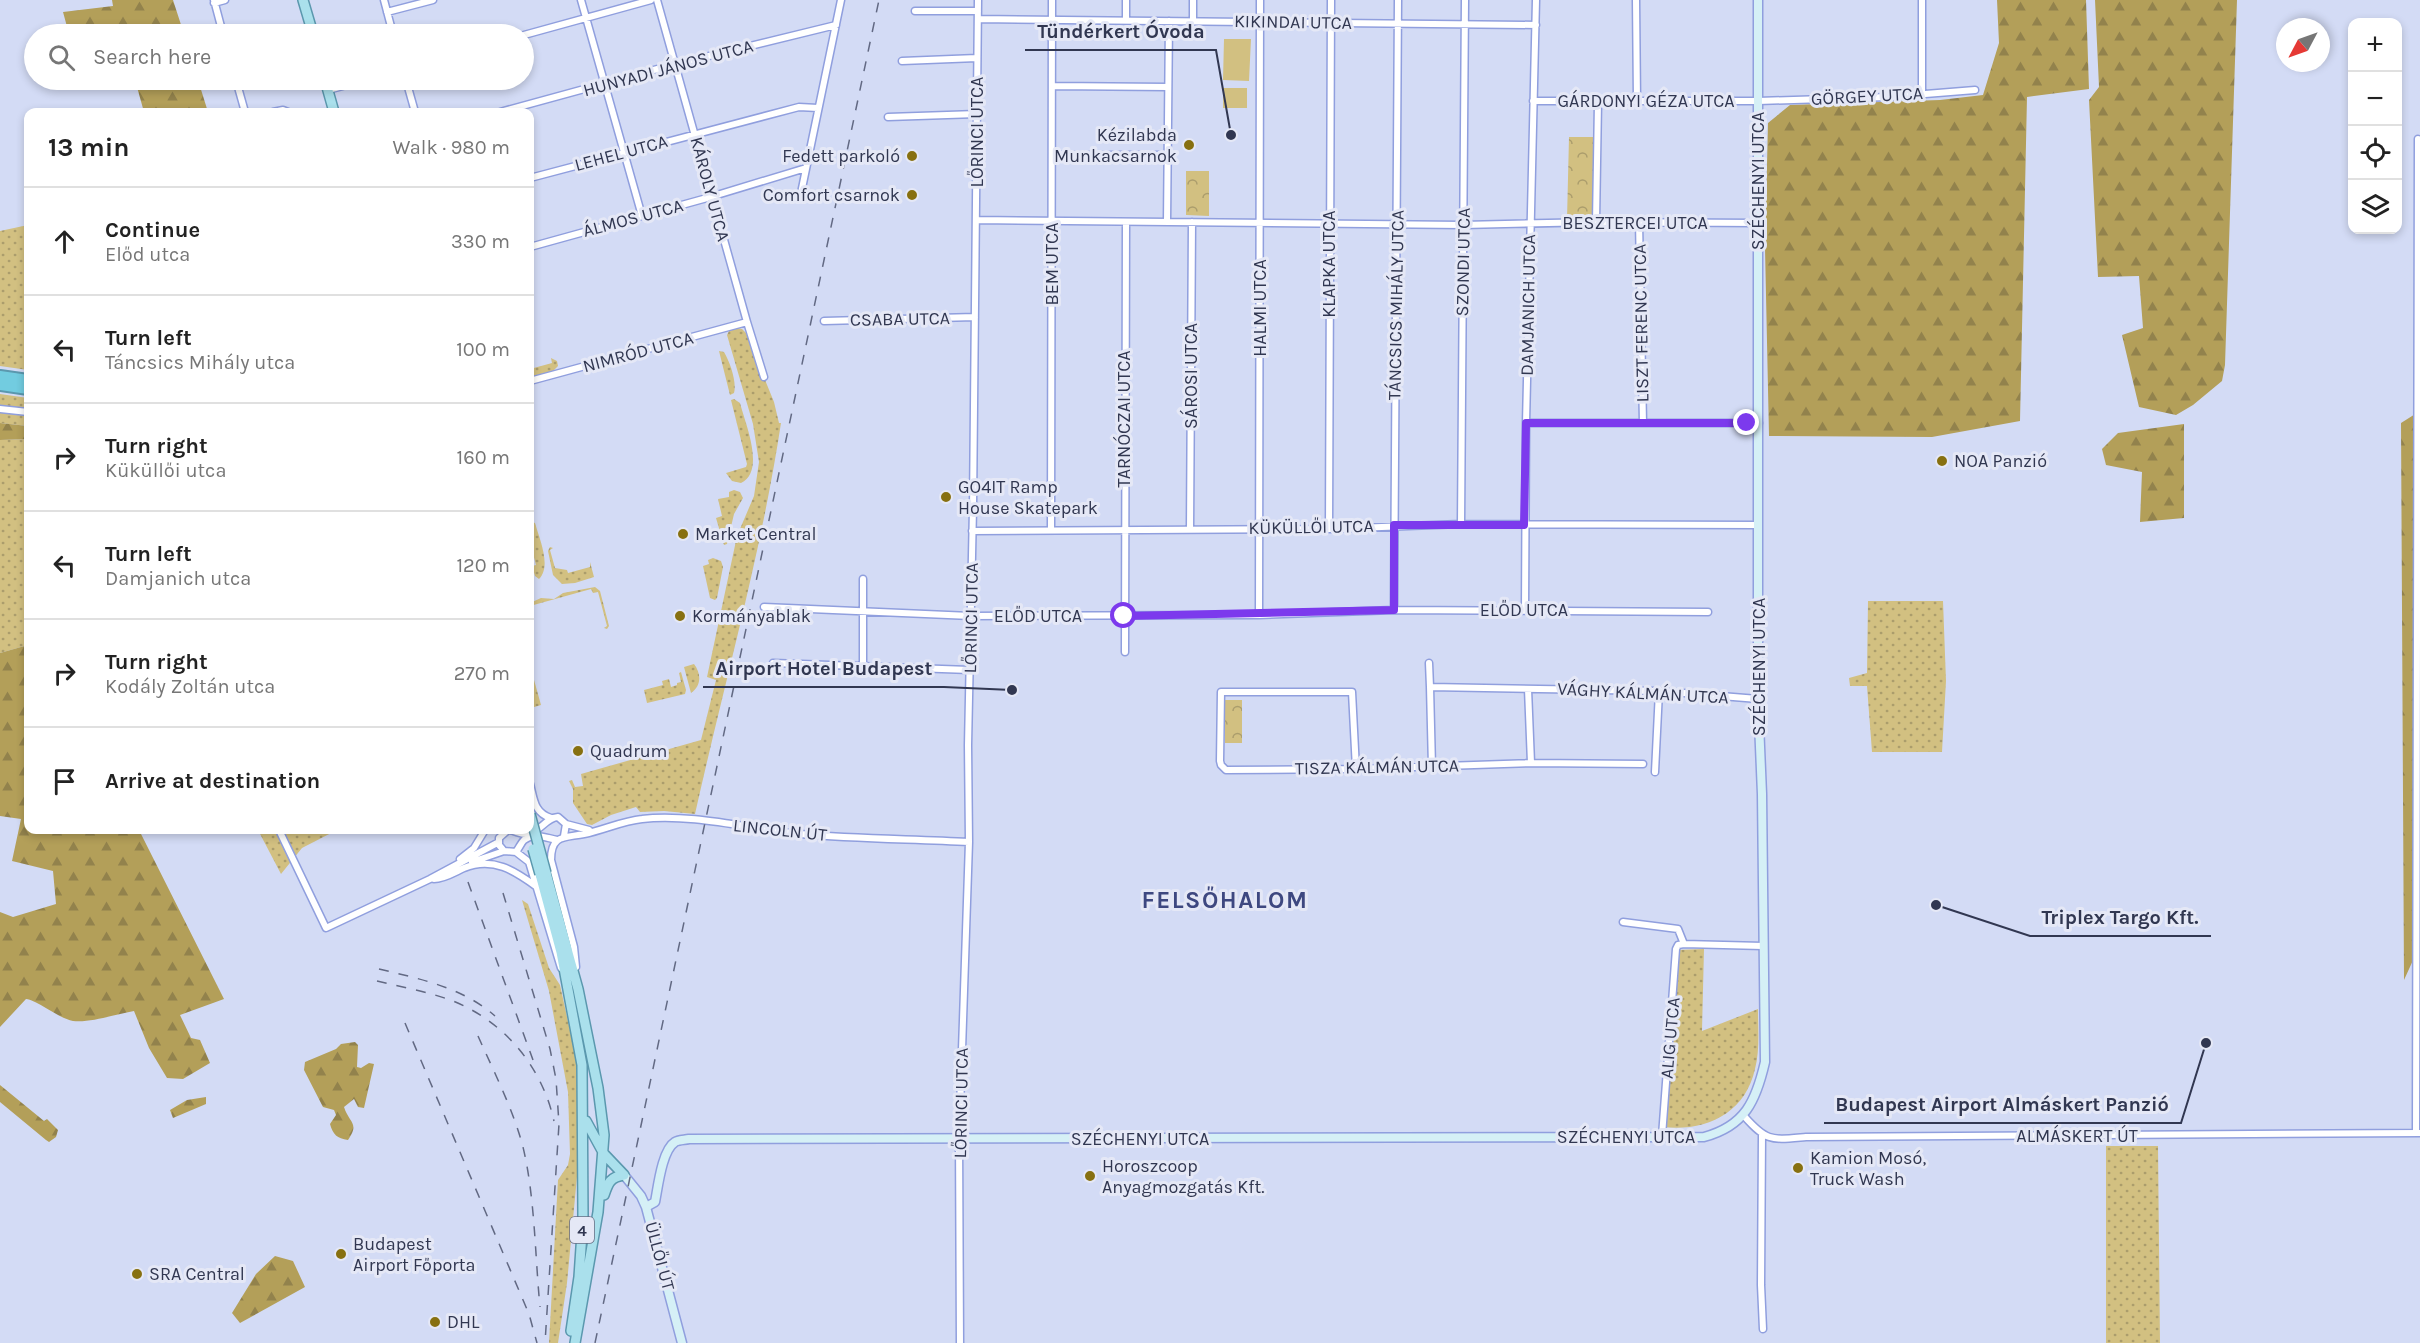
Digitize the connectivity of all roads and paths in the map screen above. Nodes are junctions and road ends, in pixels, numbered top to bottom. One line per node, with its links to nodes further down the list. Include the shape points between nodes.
1 (225, 0): 21 (street)
2 (303, 0): 36 (main road)
3 (384, 0): 23 (street)
4 (434, 0): 23 (street)
5 (581, 0): 25 (street)
6 (651, 0): 25 (street)
7 (657, 0): 43 (street, KÁROLY UTCA)
8 (841, 0): 38 (street)
9 (978, 0): 22 (street, LŐRINCI UTCA)
10 (1052, 0): 27 (street, BEM UTCA)
11 (1126, 0): 28 (street)
12 (1193, 0): 30 (street)
13 (1260, 0): 31 (street, HALMI UTCA)
14 (1331, 0): 32 (street, KLAPKA UTCA)
15 (1398, 0): 33 (street, TÁNCSICS MIHÁLY UTCA)
16 (1465, 0): 34 (street, SZONDI UTCA)
17 (1536, 0): 39 (street, DAMJANICH UTCA)
18 (1636, 0): 53 (street)
19 (1758, 0): 54 (street, SZÉCHENYI UTCA)
20 (1922, 0): 51 (street)
21 (214, 1): 35 (street)
22 (978, 11): 24 (street); 26 (street, LŐRINCI UTCA)
23 (387, 12): 37 (street)
24 (915, 12)
25 (586, 18): 40 (street); 44 (street)
26 (978, 19): 27 (street, KIKINDAI UTCA); 41 (street, LŐRINCI UTCA)
27 (1052, 19): 28 (street, KIKINDAI UTCA); 45 (street, BEM UTCA)
28 (1126, 20): 29 (street, KIKINDAI UTCA)
29 (1169, 21): 30 (street, KIKINDAI UTCA); 46 (street)
30 (1192, 21): 31 (street, KIKINDAI UTCA)
31 (1260, 21): 32 (street, KIKINDAI UTCA); 78 (street, HALMI UTCA)
32 (1331, 22): 33 (street, KIKINDAI UTCA); 83 (street, KLAPKA UTCA)
33 (1398, 23): 34 (street, KIKINDAI UTCA); 84 (street, TÁNCSICS MIHÁLY UTCA)
34 (1465, 23): 39 (street, KIKINDAI UTCA); 85 (street, SZONDI UTCA)
35 (220, 24)
36 (310, 24)
37 (390, 24)
38 (836, 25): 43 (street, HUNYADI JÁNOS UTCA); 60 (street)
39 (1536, 25): 52 (street, DAMJANICH UTCA)
40 (534, 32)
41 (977, 58): 42 (street); 61 (street, LŐRINCI UTCA)
42 (902, 61)
43 (676, 65): 44 (street, HUNYADI JÁNOS UTCA); 63 (street, KÁROLY UTCA)
44 (605, 84): 59 (street, HUNYADI JÁNOS UTCA); 65 (street)
45 (1053, 86): 46 (street); 66 (street, BEM UTCA)
46 (1168, 87): 67 (street)
47 (239, 90): 56 (street)
48 (328, 90): 57 (main road)
49 (409, 90): 58 (street)
50 (1976, 90): 51 (street, GÖRGEY UTCA)
51 (1922, 93): 54 (street, GÖRGEY UTCA)
52 (1533, 101): 55 (street, GÁRDONYI GÉZA UTCA); 81 (street, DAMJANICH UTCA)
53 (1637, 101): 54 (street, GÁRDONYI GÉZA UTCA); 55 (street, GÁRDONYI GÉZA UTCA)
54 (1758, 101): 82 (street, SZÉCHENYI UTCA)
55 (1598, 102): 79 (street)
56 (244, 108)
57 (333, 108)
58 (414, 108)
59 (515, 108)
60 (818, 108): 63 (street, LEHEL UTCA, via 799,106); 68 (street)
61 (977, 114): 62 (street); 73 (street, LŐRINCI UTCA)
62 (888, 117)
63 (694, 134): 65 (street, LEHEL UTCA); 70 (street, KÁROLY UTCA)
64 (2418, 140): 163 (street)
65 (624, 152): 69 (street, LEHEL UTCA); 72 (street)
66 (1053, 155): 67 (street); 74 (street, BEM UTCA)
67 (1168, 155): 76 (street)
68 (806, 168): 70 (street, ÁLMOS UTCA); 71 (street)
69 (534, 177)
70 (712, 196): 72 (street, ÁLMOS UTCA); 89 (street, KÁROLY UTCA)
71 (800, 198)
72 (642, 216): 86 (street, ÁLMOS UTCA)
73 (976, 220): 74 (street); 87 (street, LŐRINCI UTCA)
74 (1052, 221): 75 (street); 105 (street, BEM UTCA)
75 (1126, 222): 76 (street); 109 (street, TARNÓCZAI UTCA)
76 (1167, 222): 77 (street, BESZTERCEI UTCA)
77 (1192, 222): 78 (street, BESZTERCEI UTCA); 106 (street, SÁROSI UTCA)
78 (1260, 222): 83 (street, BESZTERCEI UTCA); 107 (street, HALMI UTCA)
79 (1596, 222): 80 (street, BESZTERCEI UTCA); 81 (street, BESZTERCEI UTCA)
80 (1639, 222): 82 (street, BESZTERCEI UTCA); 99 (street, LISZT FERENC UTCA)
81 (1529, 223): 85 (street, BESZTERCEI UTCA); 98 (street, DAMJANICH UTCA)
82 (1758, 223): 100 (street, SZÉCHENYI UTCA)
83 (1329, 224): 84 (street, BESZTERCEI UTCA); 108 (street, KLAPKA UTCA)
84 (1398, 224): 85 (street, BESZTERCEI UTCA); 102 (street, TÁNCSICS MIHÁLY UTCA)
85 (1464, 225): 101 (street, SZONDI UTCA)
86 (534, 246)
87 (975, 317): 88 (street, CSABA UTCA); 110 (street, LŐRINCI UTCA)
88 (824, 321)
89 (747, 322): 91 (street, KÁROLY UTCA); 93 (street, NIMRÓD UTCA)
90 (0, 376): 92 (highway)
91 (764, 376)
92 (24, 379)
93 (534, 380)
94 (0, 385): 95 (highway)
95 (24, 388)
96 (0, 410): 97 (street)
97 (24, 412)
98 (1526, 423): 99 (street); 103 (street, DAMJANICH UTCA)
99 (1643, 423): 100 (street)
100 (1759, 423): 104 (street, SZÉCHENYI UTCA)
101 (1461, 524): 102 (street, KÜKÜLLŐI UTCA); 103 (street, KÜKÜLLŐI UTCA)
102 (1394, 525): 108 (street, KÜKÜLLŐI UTCA); 114 (street, TÁNCSICS MIHÁLY UTCA)
103 (1524, 525): 104 (street, KÜKÜLLŐI UTCA); 115 (street, DAMJANICH UTCA)
104 (1758, 525): 128 (street, SZÉCHENYI UTCA)
105 (1051, 529): 109 (street, KÜKÜLLŐI UTCA); 110 (street, KÜKÜLLŐI UTCA)
106 (1190, 529): 107 (street, KÜKÜLLŐI UTCA); 109 (street, KÜKÜLLŐI UTCA)
107 (1259, 529): 108 (street, KÜKÜLLŐI UTCA); 117 (street, HALMI UTCA)
108 (1329, 529)
109 (1124, 530): 119 (street, TARNÓCZAI UTCA)
110 (972, 531): 118 (street, LŐRINCI UTCA)
111 (864, 579): 113 (street)
112 (764, 607): 113 (street, ELŐD UTCA)
113 (864, 610): 118 (street, ELŐD UTCA); 123 (street)
114 (1394, 610): 115 (street, ELŐD UTCA); 117 (street, ELŐD UTCA)
115 (1525, 610): 116 (street, ELŐD UTCA)
116 (1708, 612)
117 (1259, 615): 119 (street, ELŐD UTCA)
118 (971, 616): 119 (street, ELŐD UTCA); 124 (street, LŐRINCI UTCA)
119 (1124, 616): 120 (street, TARNÓCZAI UTCA)
120 (1125, 651)
121 (773, 663): 123 (street)
122 (1429, 663): 125 (street)
123 (863, 666): 124 (street)
124 (970, 670): 150 (street, LŐRINCI UTCA)
125 (1430, 687): 126 (street, VÁGHY KÁLMÁN UTCA); 131 (street)
126 (1528, 688): 127 (street, VÁGHY KÁLMÁN UTCA); 129 (street)
127 (1659, 691): 128 (street, VÁGHY KÁLMÁN UTCA); 133 (street)
128 (1758, 699): 159 (street, SZÉCHENYI UTCA)
129 (1531, 763): 130 (street, TISZA KÁLMÁN UTCA); 131 (street, TISZA KÁLMÁN UTCA)
130 (1643, 764)
131 (1432, 767): 132 (street, TISZA KÁLMÁN UTCA)
132 (1356, 769): 132 (street, TISZA KÁLMÁN UTCA, via 1352,692 1221,692 1223,768)
133 (1655, 772)
134 (534, 800): 135 (street, via 536,808)
135 (551, 818): 136 (street, via 562,819); 137 (street)
136 (566, 824): 138 (street); 147 (street)
137 (545, 825): 140 (street); 146 (street)
138 (592, 831): 147 (street, LINCOLN ÚT); 150 (street, LINCOLN ÚT, via 659,818 801,834)
139 (534, 832): 154 (main road, 4, bridge)
140 (534, 832)
141 (281, 834): 155 (street, via 326,928)
142 (482, 834): 155 (street, via 467,855)
143 (501, 834): 149 (street)
144 (522, 834): 151 (street)
145 (524, 834): 154 (main road, 4, bridge)
146 (547, 836): 148 (street); 151 (street)
147 (564, 836): 148 (street)
148 (557, 840): 160 (street, via 551,860 574,947)
149 (499, 842): 152 (street); 155 (street)
150 (969, 842): 167 (street, LŐRINCI UTCA)
151 (522, 843): 153 (street)
152 (504, 851): 153 (street); 155 (street)
153 (516, 852): 156 (street, via 530,862)
154 (543, 873): 160 (main road, 4)
155 (430, 879): 156 (street, via 485,863 508,868)
156 (537, 888): 160 (street, via 556,955)
157 (1623, 922): 158 (street, via 1678,929)
158 (1683, 944): 159 (street); 166 (street, ALIG UTCA, via 1677,949)
159 (1763, 946): 161 (street, SZÉCHENYI UTCA, via 1765,1062 1760,1084)
160 (574, 990): 162 (main road, 4); 164 (main road, 4, via 598,1088)
161 (1743, 1116): 165 (street); 166 (street, SZÉCHENYI UTCA, via 1712,1135)
162 (584, 1117): 169 (main road); 175 (main road, 4, via 583,1218)
163 (2418, 1133): 168 (street, ALMÁSKERT ÚT)
164 (604, 1135): 169 (main road, 4); 171 (main road)
165 (1762, 1135): 168 (street, ALMÁSKERT ÚT); 170 (street)
166 (1662, 1137): 167 (street, SZÉCHENYI UTCA)
167 (959, 1139): 172 (street, SZÉCHENYI UTCA, via 676,1141 665,1156 655,1202); 178 (street, LŐRINCI UTCA)
168 (1778, 1139): 170 (street, via 1766,1147)
169 (604, 1154): 171 (main road); 173 (main road, 4)
170 (1763, 1155): 174 (street)
171 (624, 1175): 172 (street, ÜLLŐI ÚT); 173 (main road, via 609,1181)
172 (646, 1207): 177 (street, ÜLLŐI ÚT)
173 (598, 1212): 176 (main road, 4)
174 (1763, 1329)
175 (569, 1343)
176 (575, 1343)
177 (682, 1343)
178 (960, 1343)

